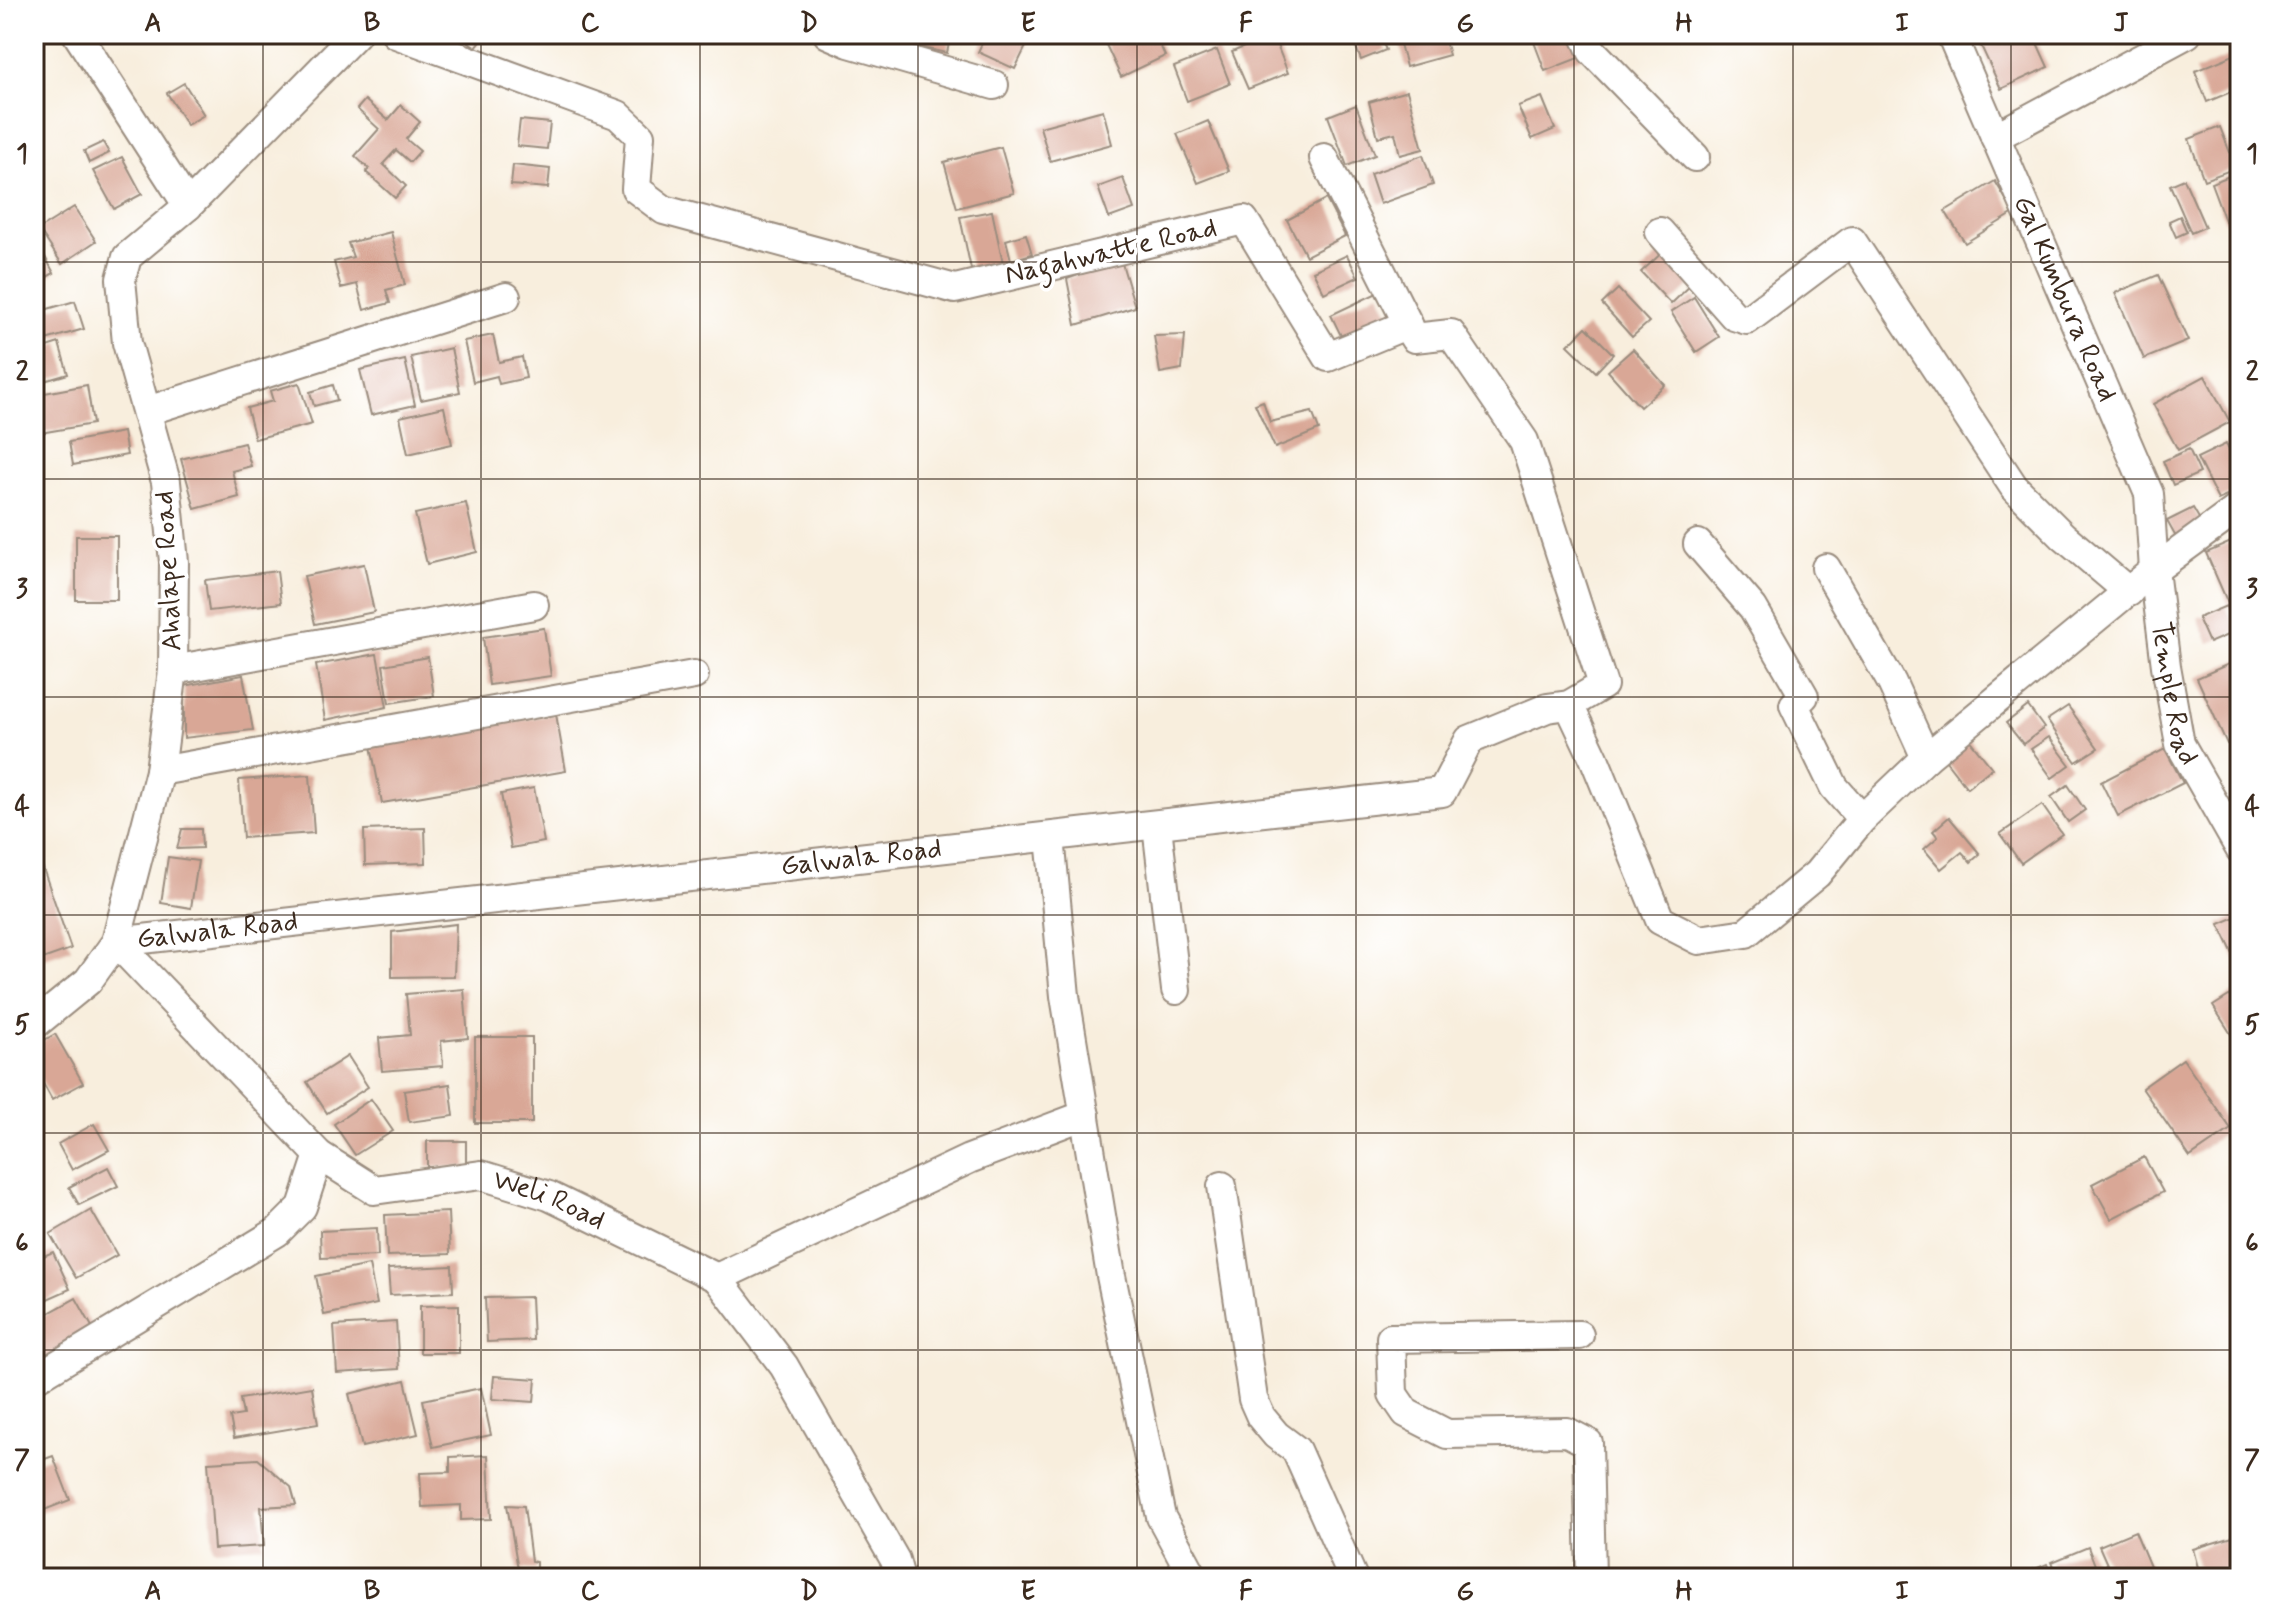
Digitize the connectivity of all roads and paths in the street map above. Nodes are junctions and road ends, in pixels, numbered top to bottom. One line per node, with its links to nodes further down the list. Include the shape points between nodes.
1 (77, 34): 12 (street)
2 (356, 34): 12 (street, Ahalape Road)
3 (396, 34): 15 (street, Nagahwatte Road, via 618,115 640,136 636,189 664,210 955,289 1244,220 1328,357)
4 (828, 34): 8 (street)
5 (1584, 34): 10 (street, via 1592,51)
6 (1951, 34): 9 (street, Gal Kumbura Road)
7 (2187, 34): 9 (street)
8 (994, 85)
9 (1995, 137): 20 (street, Gal Kumbura Road, via 2149,494)
10 (1695, 157)
11 (1324, 158): 15 (street)
12 (188, 206): 16 (street, Ahalape Road, via 127,257 121,279 127,343)
13 (1660, 232): 21 (street, via 1734,316 1747,320 1852,241 2014,487)
14 (506, 297): 16 (street)
15 (1408, 324): 25 (street, via 1414,338 1451,334 1524,441 1603,685)
16 (147, 411): 23 (street, Ahalape Road, via 166,482 174,562)
17 (2240, 507): 20 (street)
18 (1698, 544): 28 (street, via 1753,608 1804,696 1794,705 1834,787)
19 (1826, 568): 26 (street, via 1892,683)
20 (2154, 570): 21 (street); 31 (street, Temple Road, via 2180,744)
21 (2129, 592): 26 (street)
22 (534, 605): 23 (street)
23 (173, 670): 27 (street, Ahalape Road)
24 (694, 675): 27 (street)
25 (1569, 705): 28 (street, via 1660,920 1699,940 1746,933 1817,874); 29 (street, Galwala Road, via 1547,708 1469,740 1442,792)
26 (1926, 758): 28 (street)
27 (160, 771): 32 (street, Ahalape Road)
28 (1862, 819)
29 (1157, 826): 30 (street, Galwala Road); 33 (street)
30 (1050, 837): 32 (street, Galwala Road); 35 (street, via 1065,996)
31 (2240, 849)
32 (116, 942): 34 (street, Ahalape Road, via 88,981); 36 (street, Weli Road)
33 (1176, 990)
34 (34, 1025)
35 (1085, 1115): 38 (street, via 969,1159); 42 (street, via 1111,1276 1161,1517)
36 (319, 1155): 38 (street, Weli Road, via 374,1190 481,1175 549,1196); 40 (street, via 302,1207 277,1232)
37 (1222, 1186): 43 (street, via 1253,1399 1276,1435 1296,1450)
38 (717, 1278): 41 (street, Weli Road, via 784,1366 895,1560)
39 (1579, 1335): 44 (street, via 1391,1338 1393,1394 1406,1413 1447,1434 1567,1432 1588,1443)
40 (34, 1379)
41 (900, 1578)
42 (1194, 1578)
43 (1353, 1578)
44 (1591, 1578)

